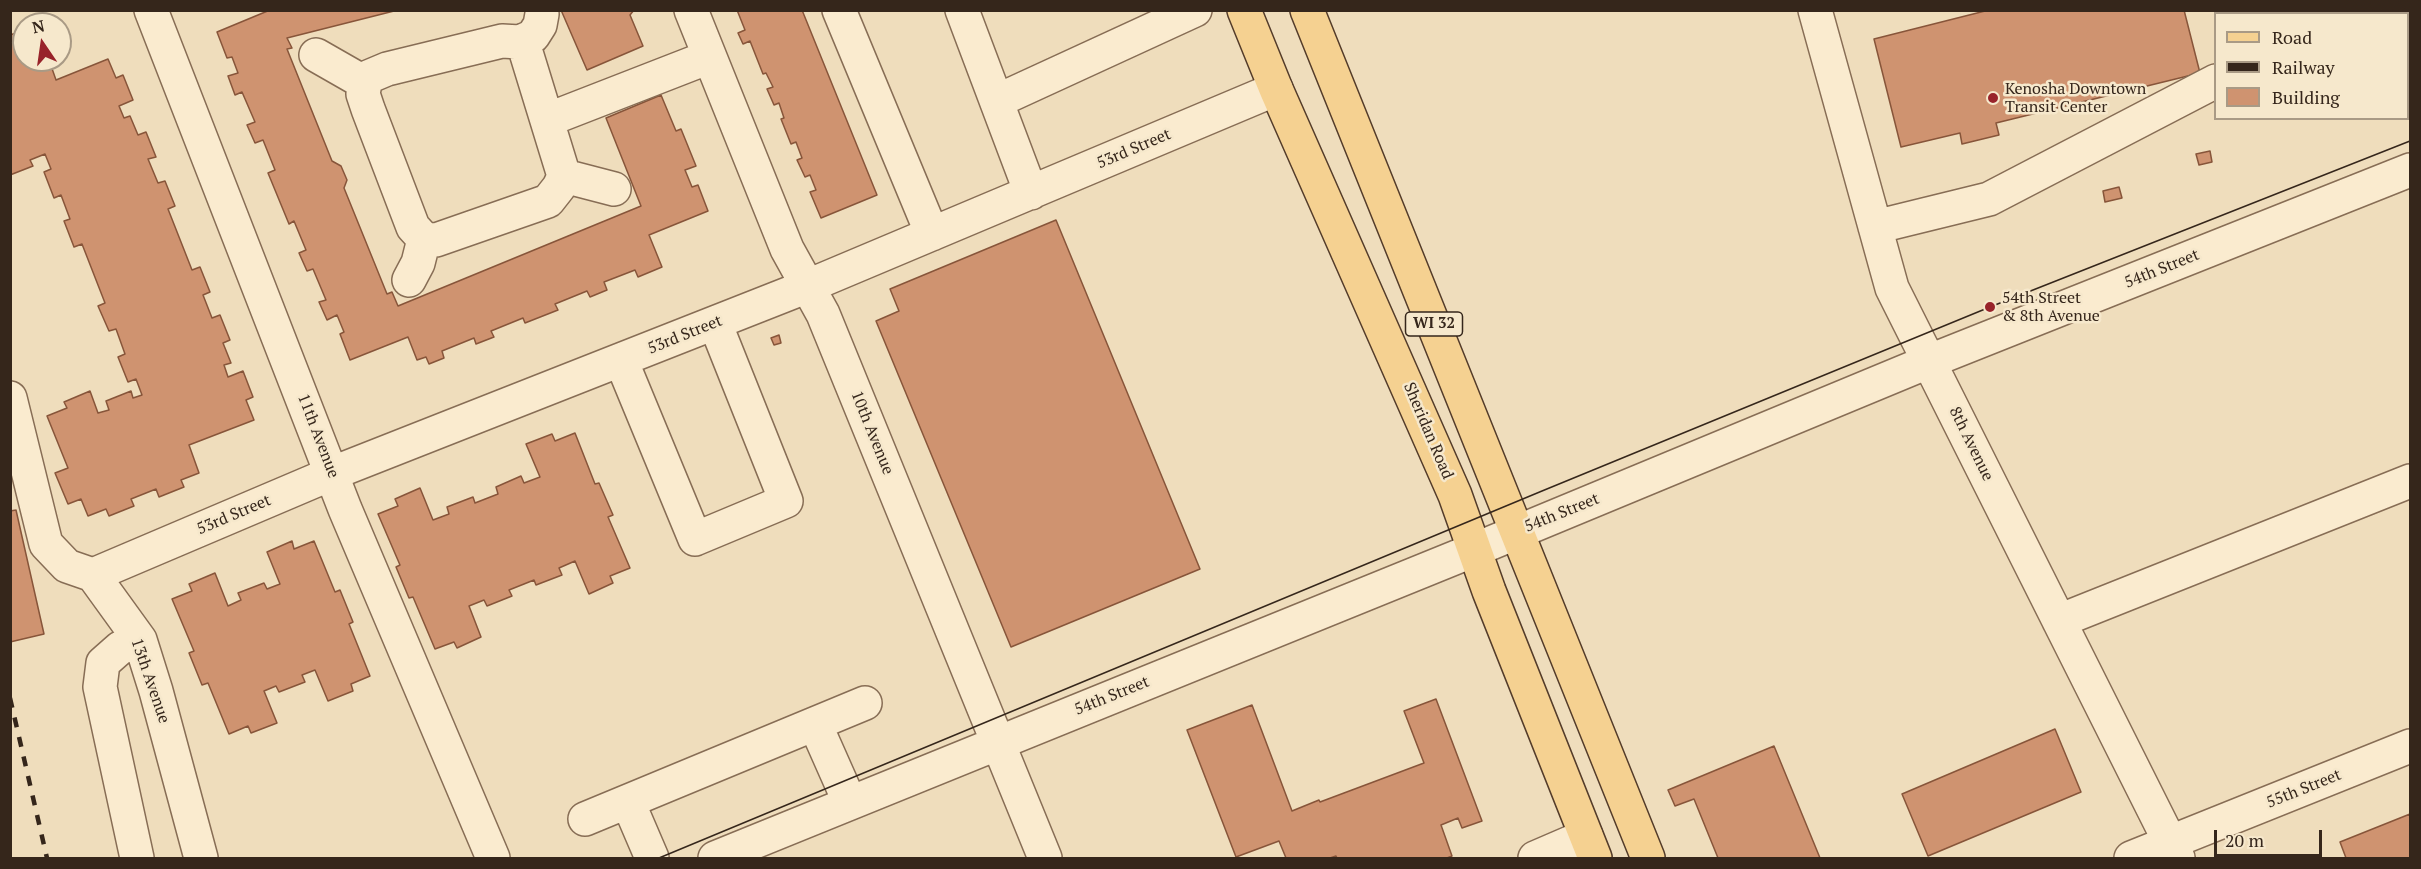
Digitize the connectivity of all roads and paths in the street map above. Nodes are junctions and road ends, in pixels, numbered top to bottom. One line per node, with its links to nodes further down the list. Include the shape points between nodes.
1 (151, 10): 31 (street, 11th Avenue)
2 (691, 10): 12 (street, 10th Avenue)
3 (839, 10): 23 (street)
4 (962, 10): 16 (street)
5 (1244, 10): 15 (main road, Sheridan Road / WI 32)
6 (1307, 10): 33 (main road, WI 32)
7 (1815, 10): 22 (street, 8th Avenue)
8 (542, 14): 10 (street, via 532,36)
9 (1180, 14): 16 (street)
10 (520, 42): 14 (street, via 502,42 387,69 368,77); 17 (street)
11 (316, 55): 14 (street)
12 (709, 57): 17 (street); 26 (street, 10th Avenue, via 787,249)
13 (2214, 82): 22 (street, via 1989,199)
14 (365, 83): 24 (street, via 363,94 413,227)
15 (1276, 89): 21 (street, 53rd Street); 34 (main road, Sheridan Road / WI 32, via 1455,495)
16 (996, 101): 21 (street)
17 (547, 120): 19 (street)
18 (2410, 170): 29 (street, 54th Street)
19 (564, 176): 20 (street); 24 (street, via 548,201 436,240)
20 (614, 189)
21 (1031, 193): 23 (street, 53rd Street)
22 (1875, 227): 29 (street, 8th Avenue, via 1892,288)
23 (932, 234): 26 (street, 53rd Street)
24 (424, 239): 25 (street)
25 (409, 280)
26 (808, 286): 27 (street, 53rd Street); 40 (street, 10th Avenue, via 824,314)
27 (715, 323): 28 (street, 53rd Street); 28 (street, via 786,501 695,540)
28 (621, 360): 31 (street, 53rd Street)
29 (1930, 362): 33 (street, 54th Street); 36 (street, 8th Avenue)
30 (10, 398): 35 (street, via 46,544 67,566)
31 (333, 473): 35 (street, 53rd Street); 49 (street, 11th Avenue)
32 (2410, 481): 36 (street)
33 (1517, 532): 34 (street, 54th Street); 54 (main road, WI 32)
34 (1474, 550): 40 (street, 54th Street); 45 (main road, Sheridan Road / WI 32)
35 (93, 575): 37 (street, 13th Avenue)
36 (2060, 621): 46 (street, 8th Avenue)
37 (140, 640): 47 (street, via 120,648 103,663 100,687); 48 (street, 13th Avenue)
38 (865, 703): 39 (street)
39 (815, 724): 42 (street); 43 (street)
40 (998, 743): 43 (street, 54th Street); 52 (street, 10th Avenue)
41 (2410, 746): 46 (street, 55th Street)
42 (628, 802): 44 (street); 50 (street)
43 (850, 803): 51 (street, 54th Street)
44 (585, 819)
45 (1591, 847): 53 (street)
46 (2175, 850): 55 (street, 55th Street)
47 (137, 858)
48 (201, 858)
49 (493, 858)
50 (652, 858)
51 (715, 858)
52 (1044, 858)
53 (1535, 858)
54 (1648, 858)
55 (2130, 858)

